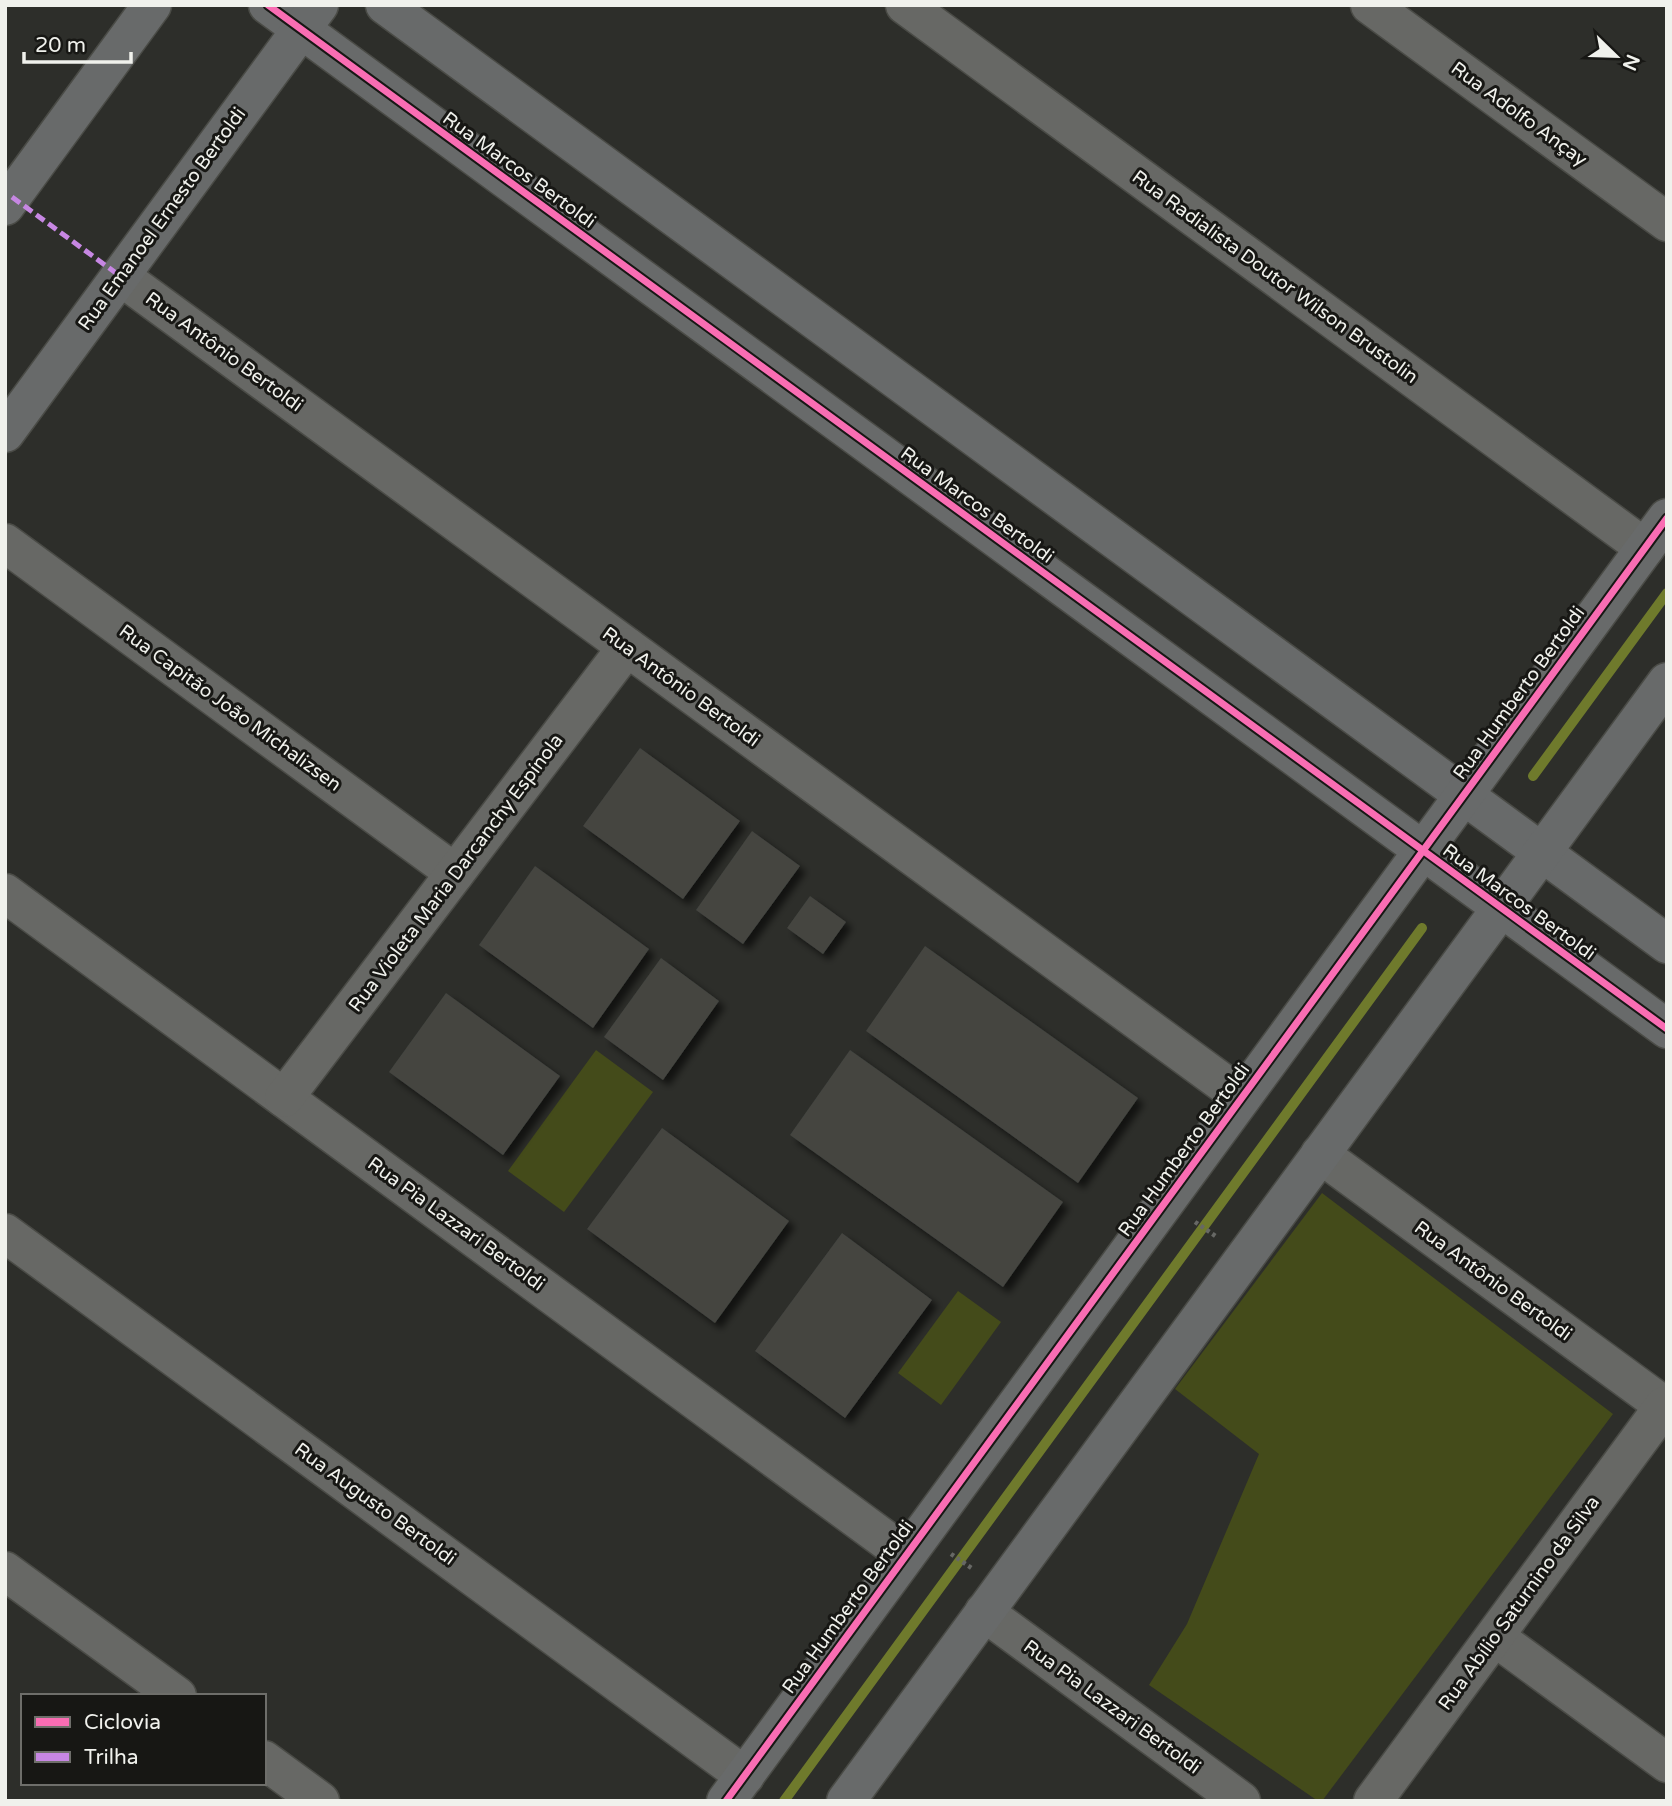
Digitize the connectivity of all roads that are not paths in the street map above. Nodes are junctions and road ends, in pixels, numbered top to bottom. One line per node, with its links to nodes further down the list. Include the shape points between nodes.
1 (152, 5): 7 (street)
2 (268, 5): 6 (street, Rua Marcos Bertoldi)
3 (385, 5): 15 (street)
4 (905, 5): 11 (street, Rua Radialista Doutor Wilson Brustolin)
5 (1370, 5): 8 (street, Rua Adolfo Ançay)
6 (310, 17): 9 (street, Rua Emanoel Ernesto Bertoldi); 16 (street, Rua Marcos Bertoldi)
7 (7, 198)
8 (1667, 222)
9 (120, 276): 10 (street, Rua Emanoel Ernesto Bertoldi); 13 (street, Rua Antônio Bertoldi)
10 (5, 433)
11 (1656, 533): 15 (street, Rua Humberto Bertoldi)
12 (5, 543): 18 (street, Rua Capitão João Michalizsen)
13 (627, 648): 18 (street, Rua Violeta Maria Darcanchy Espínola); 23 (street, Rua Antônio Bertoldi)
14 (1667, 682): 17 (street)
15 (1464, 795): 16 (street, Rua Humberto Bertoldi); 17 (street)
16 (1422, 851): 20 (street, Rua Marcos Bertoldi); 23 (street, Rua Humberto Bertoldi)
17 (1542, 852): 20 (street); 21 (street)
18 (455, 873): 24 (street, Rua Violeta Maria Darcanchy Espínola)
19 (5, 893): 24 (street, Rua Pia Lazzari Bertoldi)
20 (1501, 908): 22 (street, Rua Marcos Bertoldi); 25 (street)
21 (1667, 944)
22 (1667, 1030)
23 (1242, 1097): 28 (street, Rua Humberto Bertoldi)
24 (284, 1098): 28 (street, Rua Pia Lazzari Bertoldi)
25 (1320, 1154): 27 (street, Rua Antônio Bertoldi); 30 (street)
26 (5, 1233): 35 (street, Rua Augusto Bertoldi)
27 (1665, 1407): 31 (street, Rua Abílio Saturnino da Silva)
28 (914, 1544): 35 (street, Rua Humberto Bertoldi)
29 (5, 1571): 32 (street)
30 (993, 1601): 37 (street); 38 (street, Rua Pia Lazzari Bertoldi)
31 (1494, 1637): 34 (street); 39 (street, Rua Abílio Saturnino da Silva)
32 (174, 1694)
33 (266, 1761): 36 (street)
34 (1667, 1763)
35 (736, 1788)
36 (320, 1801)
37 (846, 1801)
38 (1241, 1801)
39 (1373, 1801)

